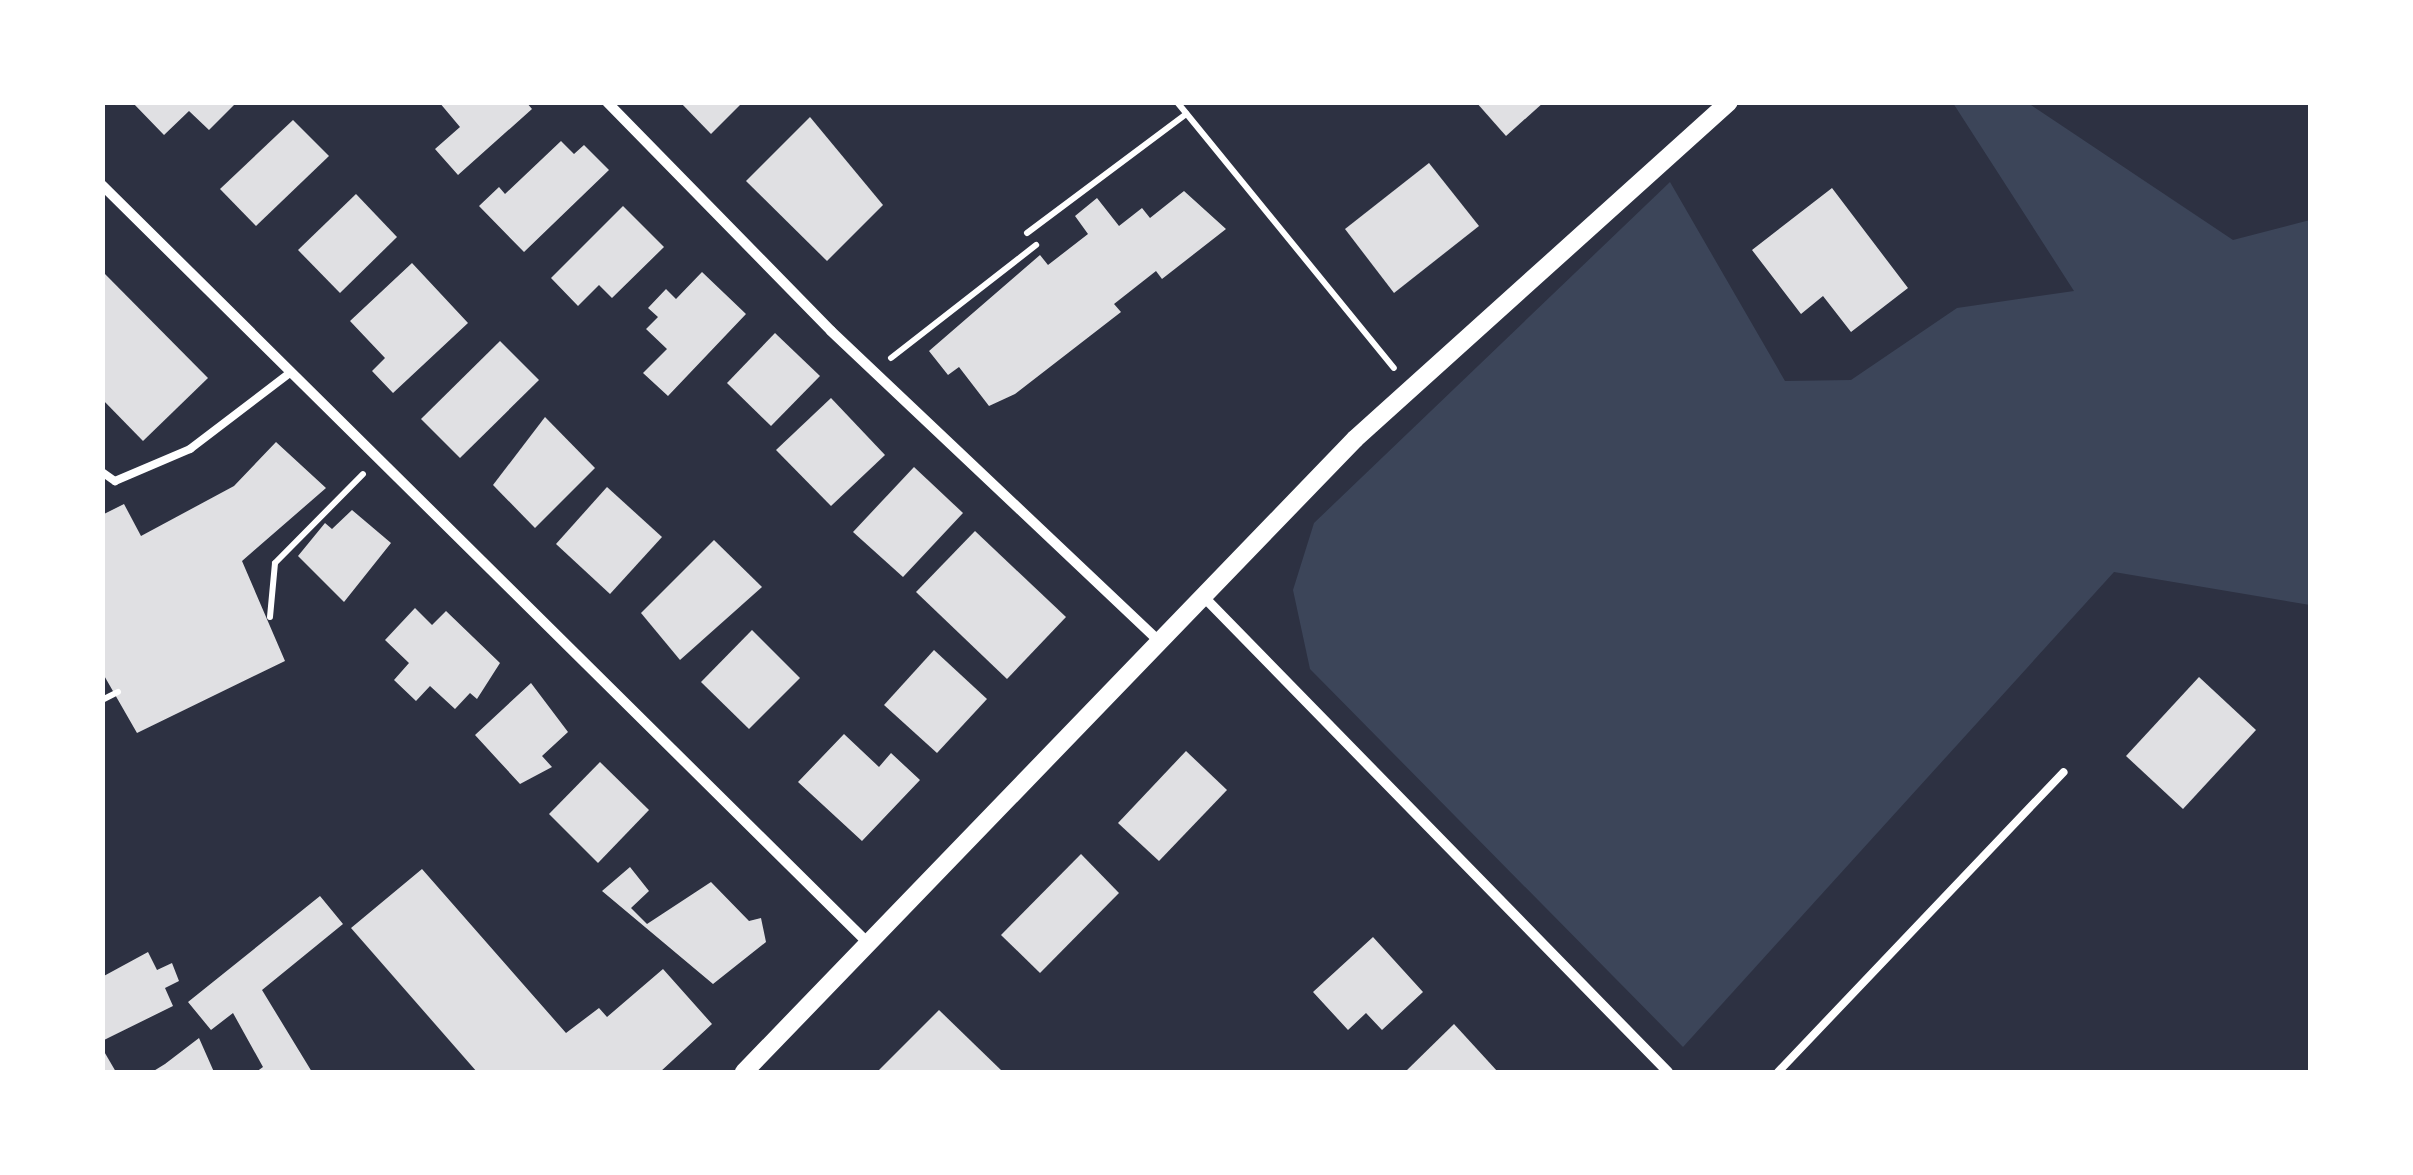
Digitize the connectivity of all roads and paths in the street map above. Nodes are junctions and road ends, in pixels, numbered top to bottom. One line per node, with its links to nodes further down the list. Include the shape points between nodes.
1 (607, 102): 9 (street)
2 (1177, 102): 4 (path)
3 (1729, 102): 10 (street)
4 (1186, 114): 6 (path); 10 (path)
5 (102, 185): 8 (street)
6 (1027, 233)
7 (1036, 245): 9 (path)
8 (291, 372): 11 (street); 12 (lane, via 190,449 116,480)
9 (875, 372): 15 (street)
10 (1410, 388): 13 (street)
11 (378, 459): 14 (path, via 275,563); 19 (street)
12 (102, 472)
13 (1200, 593): 15 (street); 21 (street)
14 (270, 617)
15 (1156, 638): 19 (street)
16 (118, 692): 17 (path)
17 (102, 700)
18 (2064, 772): 22 (lane)
19 (866, 941): 20 (street)
20 (744, 1072)
21 (1668, 1072)
22 (1778, 1072)

